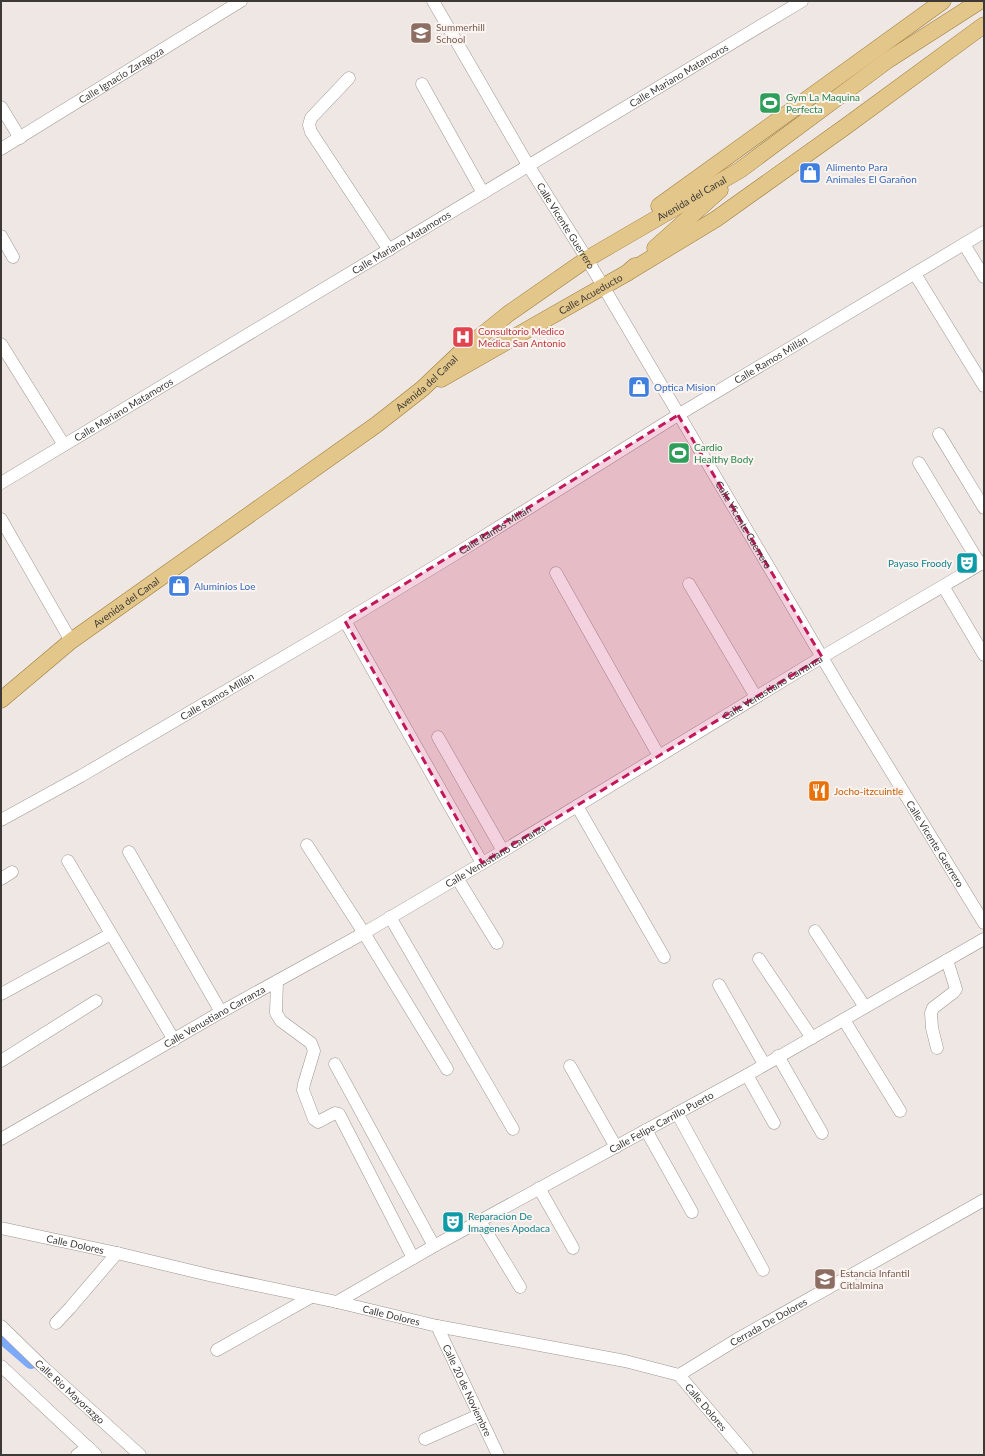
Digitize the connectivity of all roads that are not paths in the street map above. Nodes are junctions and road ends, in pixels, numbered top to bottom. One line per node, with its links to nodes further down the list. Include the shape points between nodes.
1 (242, 1): 10 (street, Calle Ignacio Zaragoza)
2 (433, 1): 12 (street, Calle Vicente Guerrero)
3 (802, 1): 12 (street, Calle Mariano Matamoros)
4 (943, 1): 17 (main road, via 647,215)
5 (980, 1): 13 (main road, Avenida del Canal, via 888,60)
6 (984, 25): 22 (main road, via 716,219)
7 (349, 78): 19 (street, via 311,118 308,125 310,132)
8 (422, 84): 14 (street)
9 (1, 107): 10 (street)
10 (20, 138): 11 (street, Calle Ignacio Zaragoza)
11 (1, 148)
12 (528, 165): 14 (street, Calle Mariano Matamoros); 21 (street, Calle Vicente Guerrero)
13 (741, 169): 17 (main road, Avenida del Canal); 22 (main road, Calle Acueducto)
14 (483, 193): 19 (street, Calle Mariano Matamoros)
15 (984, 232): 18 (street, Calle Ramos Millán)
16 (1, 236): 20 (street)
17 (611, 244): 21 (main road, Avenida del Canal)
18 (964, 244): 23 (street, Calle Ramos Millán); 24 (street)
19 (389, 250): 31 (street, Calle Mariano Matamoros)
20 (13, 257)
21 (587, 259): 25 (street, Calle Vicente Guerrero); 28 (main road, Avenida del Canal, via 502,319 461,352)
22 (627, 273): 25 (main road, Calle Acueducto)
23 (915, 274): 27 (street); 29 (street, Calle Ramos Millán)
24 (984, 277)
25 (603, 287): 28 (main road, Calle Acueducto); 29 (street, Calle Vicente Guerrero)
26 (1, 344): 31 (street)
27 (984, 386)
28 (422, 389): 41 (main road, Avenida del Canal, via 376,425)
29 (678, 415): 40 (street, Calle Ramos Millán); 43 (street, Calle Vicente Guerrero)
30 (939, 434): 34 (street)
31 (64, 445): 33 (street, Calle Mariano Matamoros)
32 (920, 463): 36 (street)
33 (1, 483)
34 (984, 508)
35 (1, 519): 41 (street)
36 (982, 563): 39 (street, Calle Venustiano Carranza)
37 (556, 573): 47 (street)
38 (689, 584): 44 (street)
39 (943, 586): 42 (street); 43 (street, Calle Venustiano Carranza)
40 (345, 621): 49 (street, Calle Ramos Millán); 54 (street)
41 (71, 641): 45 (main road, Avenida del Canal)
42 (984, 654)
43 (822, 657): 44 (street, Calle Venustiano Carranza); 59 (street, Calle Vicente Guerrero)
44 (756, 697): 47 (street, Calle Venustiano Carranza)
45 (1, 700)
46 (438, 737): 51 (street)
47 (659, 756): 48 (street, Calle Venustiano Carranza)
48 (577, 806): 51 (street, Calle Venustiano Carranza); 65 (street)
49 (1, 820)
50 (307, 845): 61 (street)
51 (503, 851): 54 (street, Calle Venustiano Carranza)
52 (129, 852): 73 (street)
53 (68, 861): 62 (street)
54 (482, 863): 57 (street, Calle Venustiano Carranza)
55 (12, 872): 56 (street)
56 (1, 878)
57 (458, 878): 58 (street, Calle Venustiano Carranza); 64 (street)
58 (390, 918): 61 (street, Calle Venustiano Carranza); 88 (street)
59 (984, 923)
60 (815, 931): 72 (street)
61 (364, 932): 68 (street, Calle Venustiano Carranza); 83 (street)
62 (112, 934): 70 (street); 76 (street)
63 (984, 939): 67 (street, Calle Felipe Carrillo Puerto)
64 (497, 943)
65 (664, 957)
66 (759, 959): 75 (street)
67 (947, 960): 72 (street, Calle Felipe Carrillo Puerto); 77 (street, via 956,988 933,1008 931,1013)
68 (277, 981): 73 (street, Calle Venustiano Carranza); 101 (street, via 278,1017 311,1042 313,1047 303,1090 314,1119 318,1122 335,1113 339,1114)
69 (719, 985): 81 (street)
70 (1, 994)
71 (96, 1002): 79 (street)
72 (866, 1007): 74 (street, Calle Felipe Carrillo Puerto)
73 (221, 1012): 76 (street, Calle Venustiano Carranza)
74 (844, 1020): 75 (street, Calle Felipe Carrillo Puerto); 85 (street)
75 (812, 1038): 78 (street, Calle Felipe Carrillo Puerto)
76 (174, 1040): 91 (street, Calle Venustiano Carranza)
77 (937, 1048)
78 (778, 1056): 81 (street, Calle Felipe Carrillo Puerto); 90 (street)
79 (1, 1061)
80 (335, 1064): 98 (street)
81 (764, 1064): 84 (street, Calle Felipe Carrillo Puerto)
82 (570, 1066): 92 (street)
83 (447, 1069)
84 (747, 1075): 86 (street, Calle Felipe Carrillo Puerto); 87 (street)
85 (900, 1111)
86 (677, 1113): 89 (street, Calle Felipe Carrillo Puerto); 102 (street)
87 (774, 1123)
88 (513, 1129)
89 (646, 1130): 92 (street, Calle Felipe Carrillo Puerto); 95 (street)
90 (822, 1133)
91 (1, 1139)
92 (616, 1147): 93 (street, Calle Felipe Carrillo Puerto)
93 (539, 1188): 96 (street, Calle Felipe Carrillo Puerto); 99 (street)
94 (984, 1200): 111 (street, Cerrada De Dolores)
95 (692, 1212)
96 (480, 1221): 98 (street, Calle Felipe Carrillo Puerto); 103 (street)
97 (1, 1228): 100 (street, Calle Dolores)
98 (434, 1246): 101 (street, Calle Felipe Carrillo Puerto)
99 (573, 1248)
100 (117, 1253): 104 (street, Calle Dolores); 106 (street)
101 (413, 1258): 105 (street, Calle Felipe Carrillo Puerto)
102 (763, 1270)
103 (520, 1287)
104 (311, 1297): 105 (street, Calle Dolores); 109 (street)
105 (337, 1302): 108 (street, Calle Dolores)
106 (56, 1323)
107 (1, 1326): 116 (street, Calle Río Mayorazgo)
108 (436, 1326): 111 (street, Calle Dolores, via 625,1361); 112 (street, Calle 20 de Noviembre)
109 (217, 1350)
110 (1, 1366): 114 (street)
111 (679, 1375): 118 (street, Calle Dolores)
112 (479, 1415): 113 (street); 117 (street, Calle 20 de Noviembre)
113 (425, 1438)
114 (92, 1451): 115 (street)
115 (77, 1455)
116 (140, 1455)
117 (498, 1455)
118 (747, 1455)

